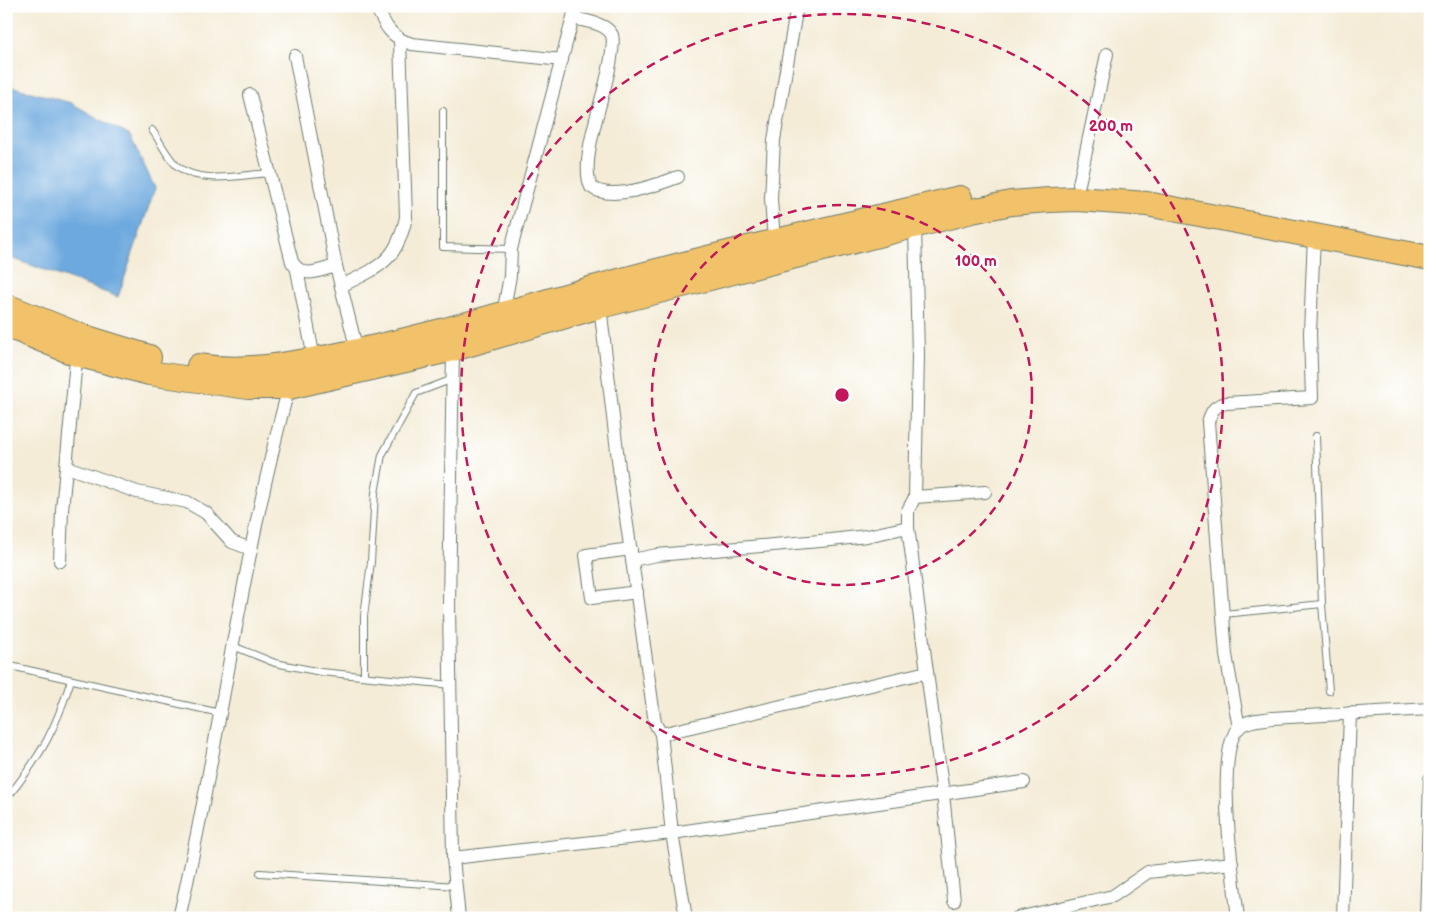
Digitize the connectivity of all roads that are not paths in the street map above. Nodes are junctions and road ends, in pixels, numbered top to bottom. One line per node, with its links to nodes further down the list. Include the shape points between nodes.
1 (376, 6): 4 (street, via 390,34)
2 (797, 6): 16 (street, via 774,140 771,199)
3 (575, 12): 7 (street); 12 (street, via 612,35 606,84 589,148 587,167 591,187 597,191 617,192 653,187)
4 (400, 41): 7 (street); 22 (street, via 406,216 402,238 393,253 379,266)
5 (1107, 54): 13 (street)
6 (295, 56): 20 (street)
7 (562, 60): 18 (street)
8 (250, 95): 11 (street)
9 (443, 111): 18 (lane, via 443,247)
10 (152, 130): 11 (lane, via 175,164 187,172 202,176)
11 (269, 173): 21 (street)
12 (678, 177)
13 (1079, 184): 16 (highway, via 995,191); 17 (highway, via 1149,190)
14 (915, 226): 15 (highway, via 1011,203 1077,199 1147,204); 24 (highway); 36 (street, via 918,356)
15 (1314, 236): 19 (highway); 43 (street, via 1310,333 1312,398 1226,403 1211,411 1208,422)
16 (774, 241): 25 (highway)
17 (1430, 244)
18 (511, 249): 25 (street, via 510,276)
19 (1430, 258)
20 (336, 266): 21 (street, via 304,273); 22 (street)
21 (296, 270): 30 (street)
22 (341, 286): 29 (street)
23 (6, 306): 27 (highway)
24 (600, 306): 28 (highway); 39 (street)
25 (502, 314): 29 (highway, via 452,330)
26 (6, 324): 27 (highway)
27 (79, 345): 30 (highway, via 211,368 248,370); 32 (highway, via 149,373 211,384); 34 (street)
28 (453, 349): 31 (street); 32 (highway)
29 (357, 351): 30 (highway)
30 (314, 359)
31 (453, 379): 47 (lane, via 416,393 382,455 375,493 364,616); 49 (street, via 449,606)
32 (289, 387): 38 (street)
33 (1316, 436): 42 (lane)
34 (67, 468): 38 (street, via 137,492 187,502 206,513 232,542); 40 (street)
35 (985, 492): 36 (street)
36 (915, 497): 37 (street, via 908,510)
37 (908, 527): 39 (street, via 858,537 657,555); 46 (street)
38 (251, 549): 44 (street)
39 (631, 554): 41 (street); 41 (street, via 586,555 592,598)
40 (60, 561)
41 (637, 592): 55 (street, via 655,723)
42 (1322, 604): 43 (lane); 50 (lane)
43 (1224, 614): 54 (street, via 1226,655)
44 (233, 646): 47 (lane, via 275,664); 52 (street)
45 (6, 665): 48 (lane)
46 (927, 672): 55 (street); 58 (street)
47 (364, 675): 49 (lane)
48 (71, 680): 52 (lane); 59 (lane, via 47,744)
49 (451, 685): 61 (street)
50 (1329, 691)
51 (1430, 709): 53 (street)
52 (220, 713): 66 (street)
53 (1350, 713): 54 (street, via 1250,721); 71 (street)
54 (1239, 728): 62 (street, via 1232,740 1228,771)
55 (661, 734): 60 (street)
56 (1430, 779): 72 (street)
57 (1024, 782): 58 (street)
58 (943, 794): 60 (street); 65 (street)
59 (6, 796)
60 (672, 833): 61 (street); 68 (street)
61 (454, 858): 64 (street)
62 (1232, 863): 69 (street, via 1148,872 1113,896); 70 (street)
63 (260, 873): 64 (lane)
64 (456, 886): 67 (street)
65 (954, 901)
66 (180, 918)
67 (459, 918)
68 (686, 918)
69 (1017, 918)
70 (1238, 918)
71 (1343, 918)
72 (1426, 918)

